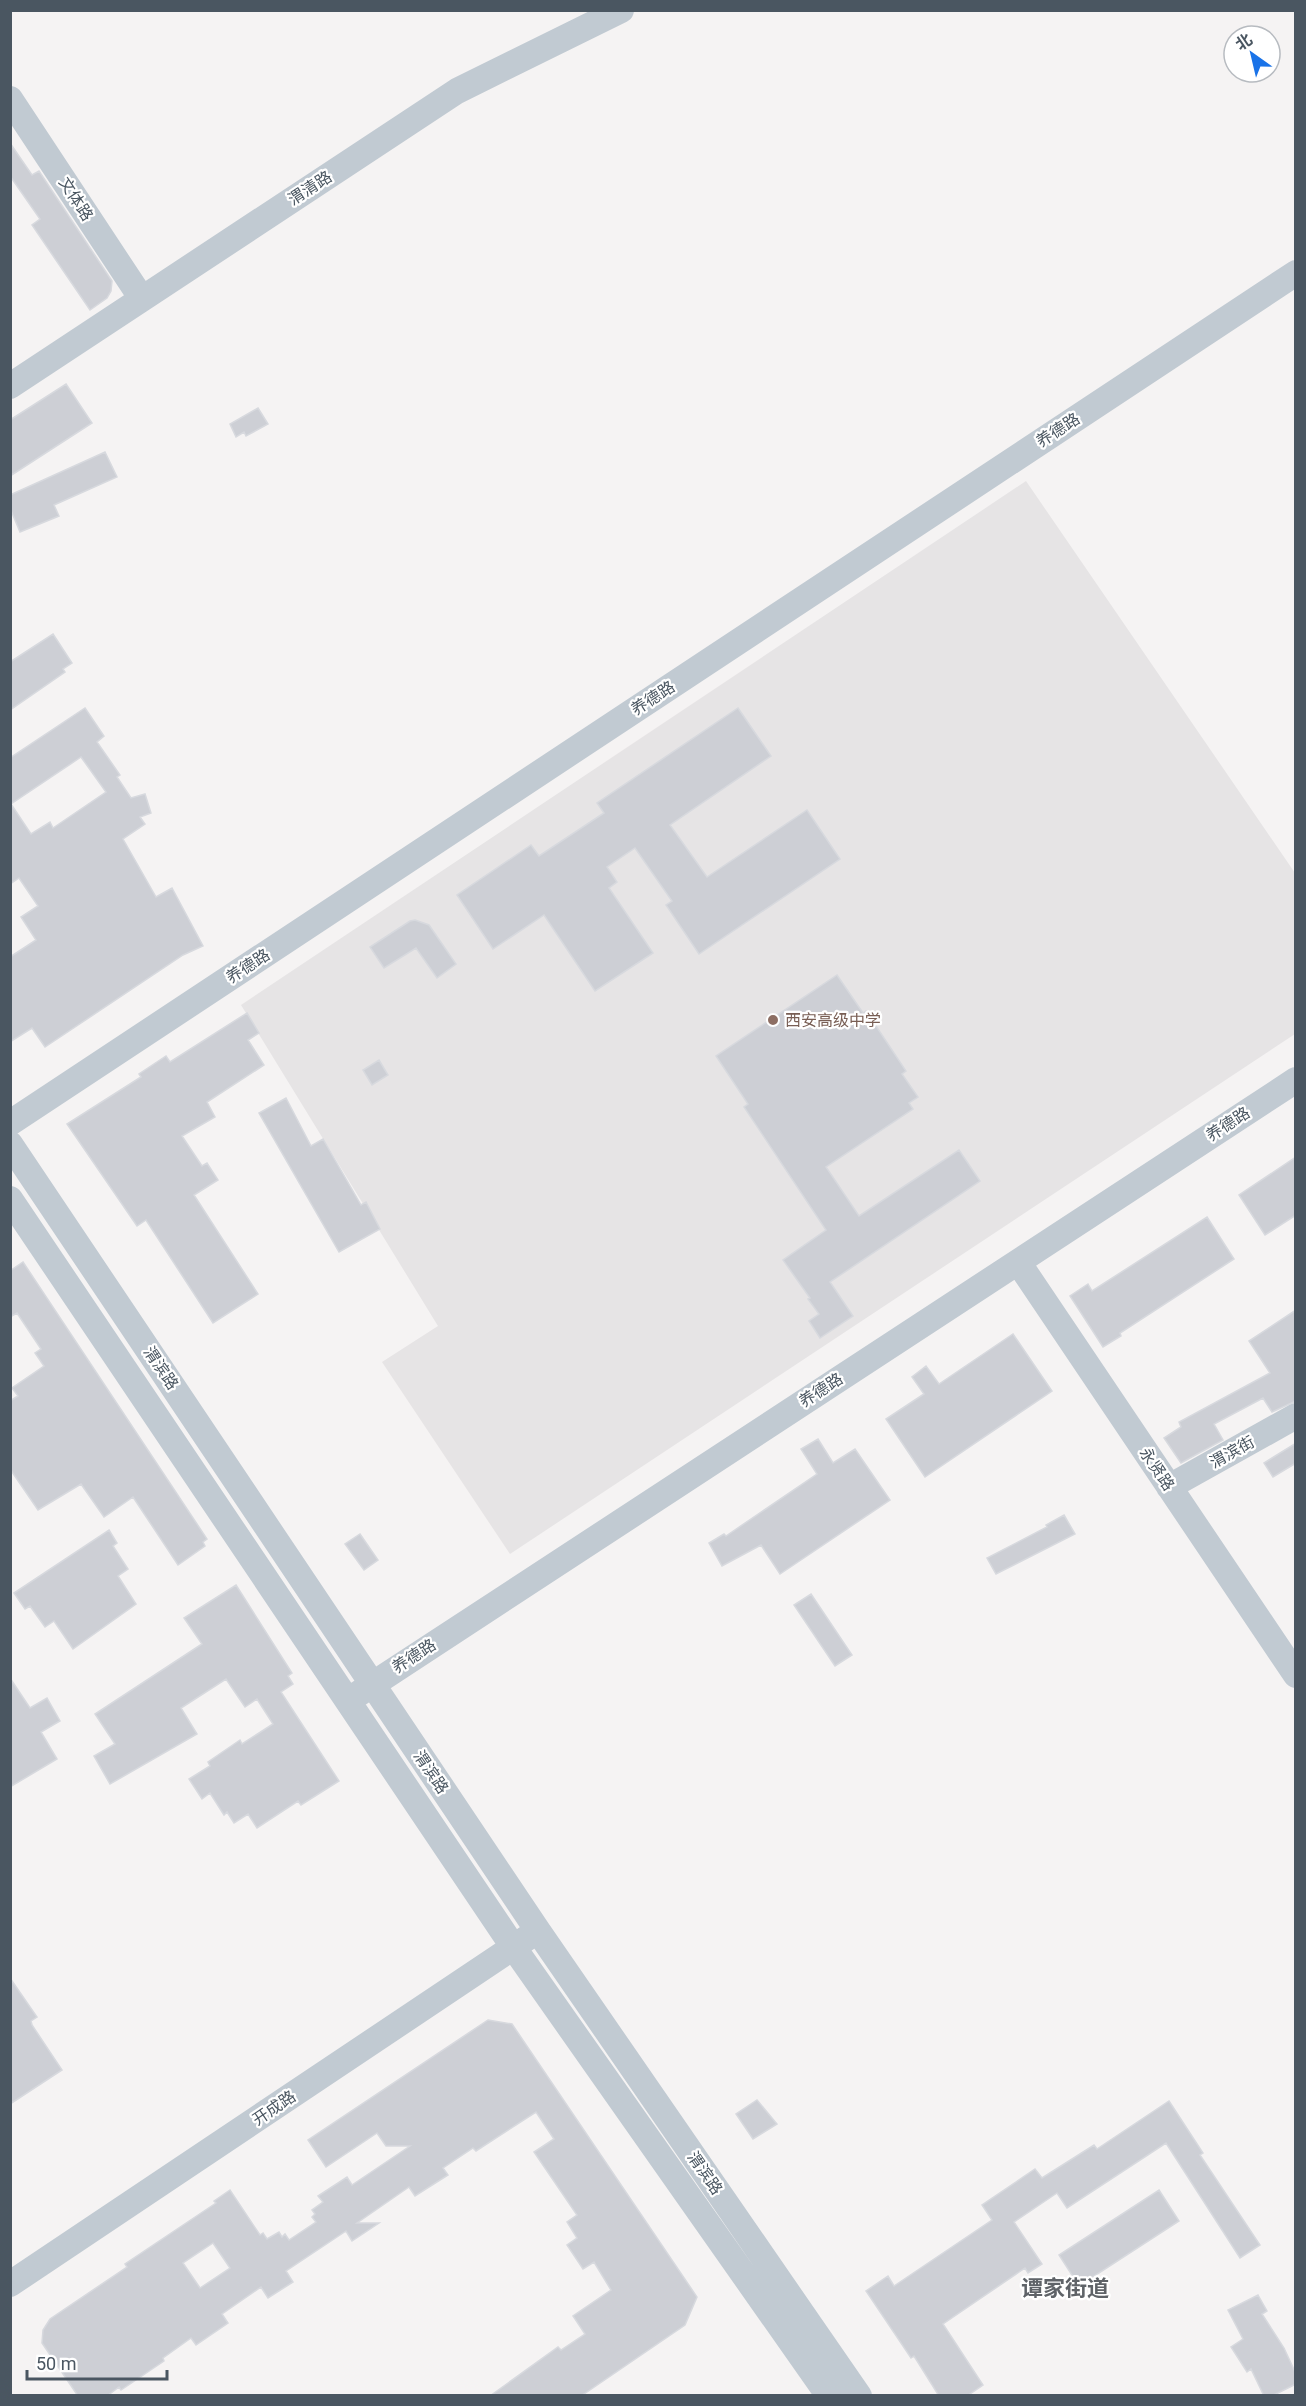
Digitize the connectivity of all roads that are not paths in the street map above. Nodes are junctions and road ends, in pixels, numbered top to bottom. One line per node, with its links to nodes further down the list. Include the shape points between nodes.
1 (621, 10): 4 (street, 渭清路, via 457,91)
2 (10, 99): 4 (street, 文体路)
3 (1296, 273): 7 (street, 养德路)
4 (142, 299): 5 (street, 渭清路)
5 (10, 386)
6 (1296, 1080): 10 (street, 养德路)
7 (10, 1123)
8 (10, 1144): 14 (street, 渭滨路)
9 (10, 1199): 15 (street, 渭滨路)
10 (1018, 1262): 12 (street, 永贤路); 14 (street, 养德路)
11 (1296, 1416): 12 (street, 渭滨街)
12 (1169, 1487): 13 (street, 永贤路)
13 (1296, 1675)
14 (372, 1684): 15 (street, 养德路); 16 (street, 渭滨路)
15 (348, 1701): 17 (street, 渭滨路)
16 (538, 1931): 17 (street, 开成路); 20 (street, 渭滨路)
17 (514, 1948): 18 (street, 开成路); 19 (street, 渭滨路)
18 (10, 2284)
19 (830, 2396)
20 (860, 2396)

